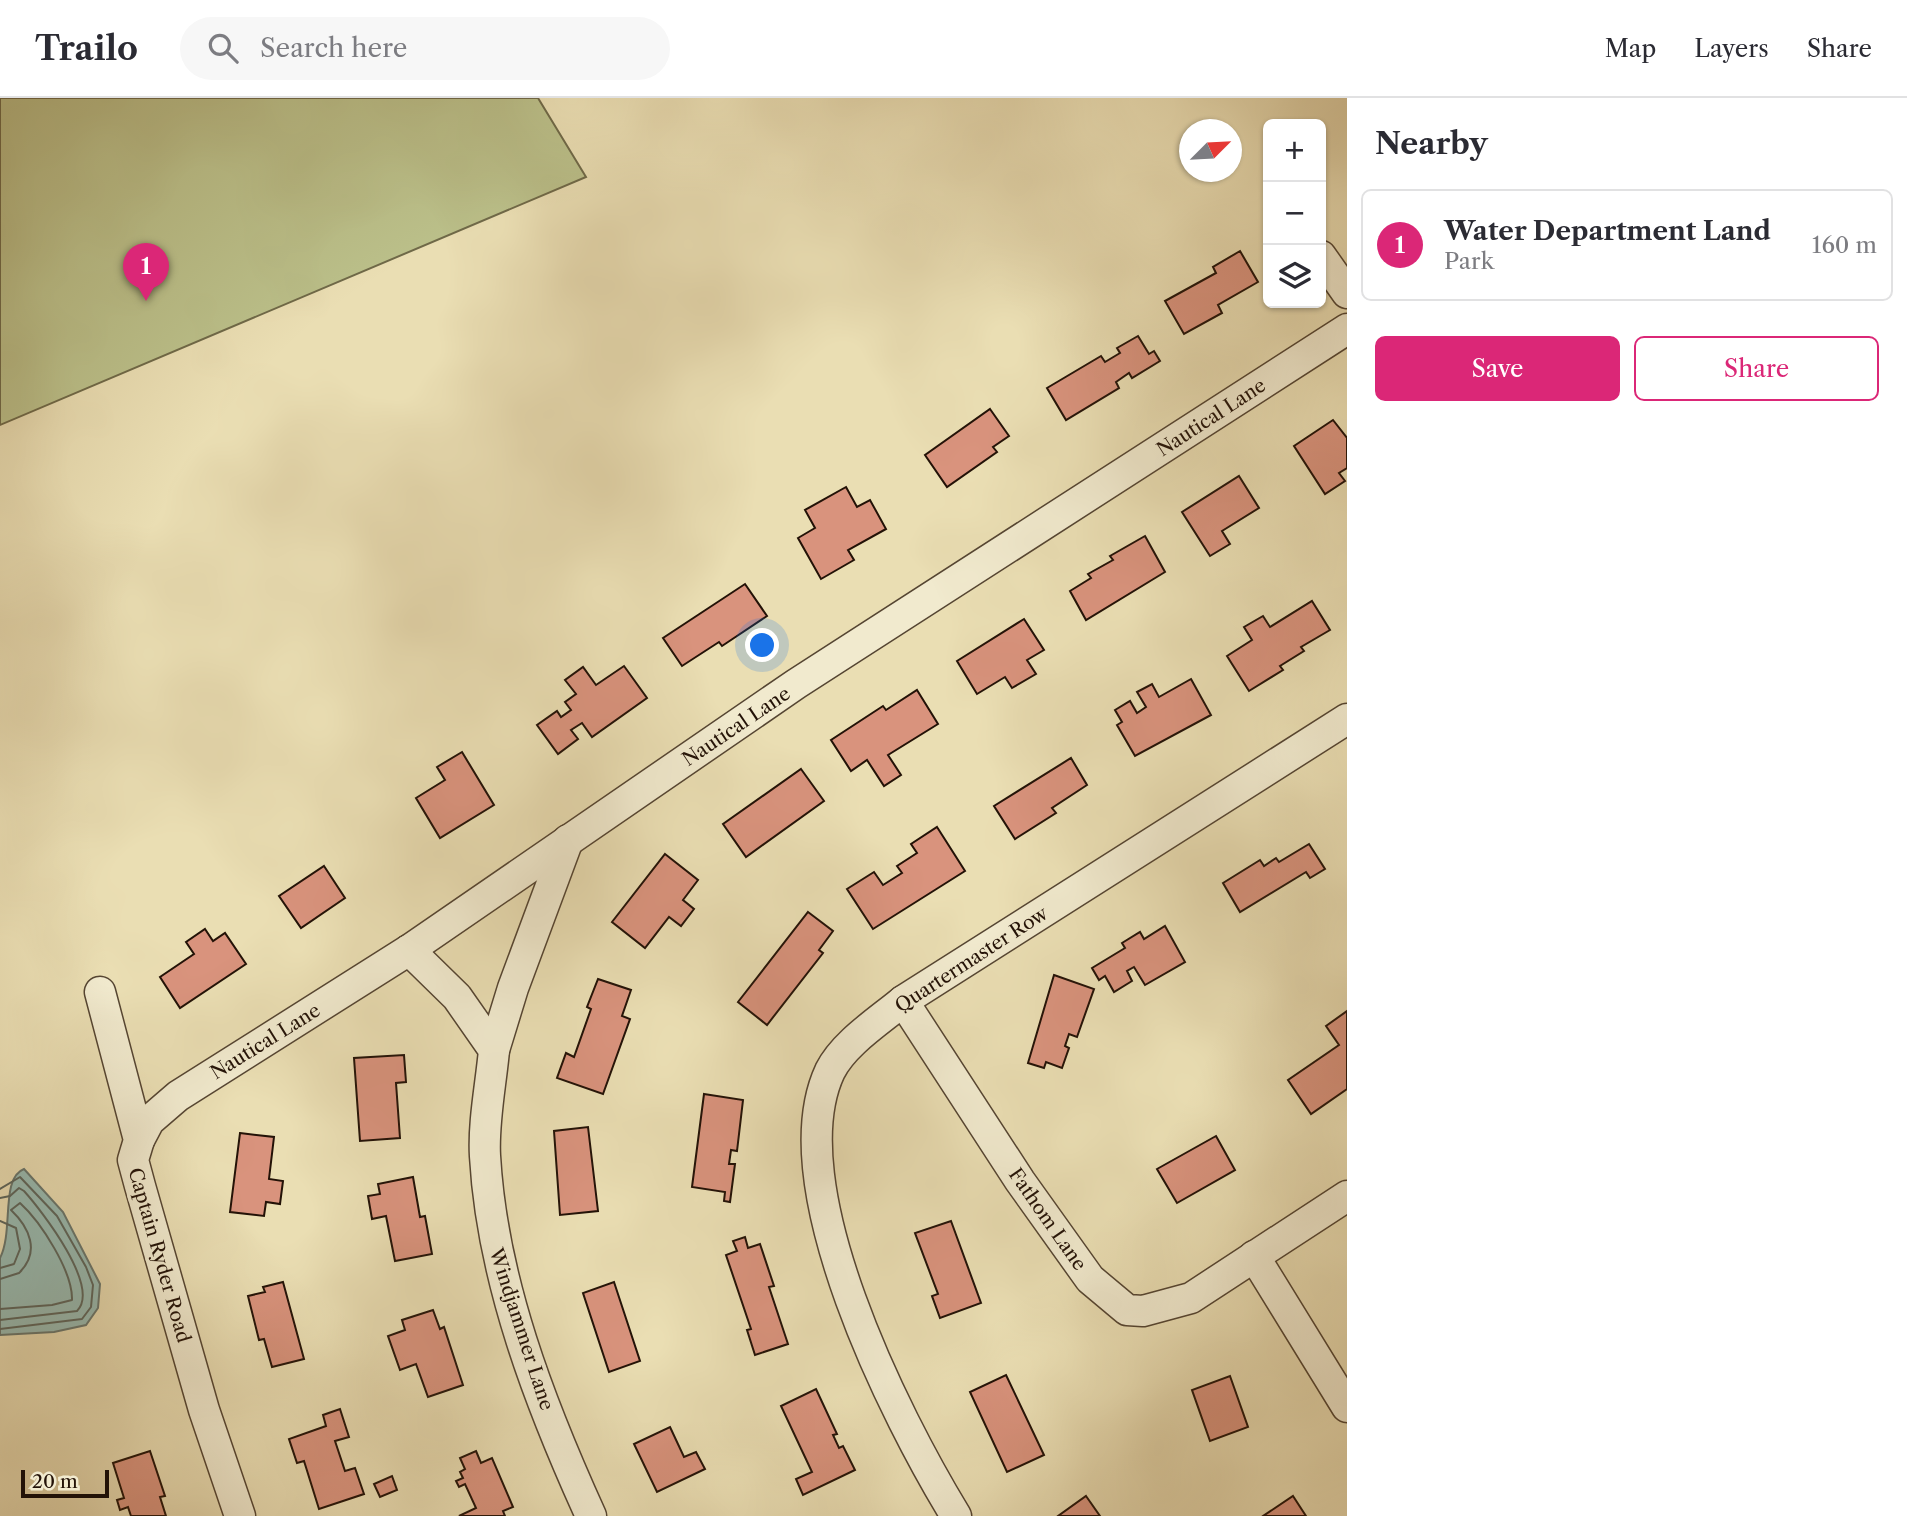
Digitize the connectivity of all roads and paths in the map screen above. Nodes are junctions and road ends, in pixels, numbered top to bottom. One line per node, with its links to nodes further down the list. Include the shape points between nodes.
1 (1326, 263): 2 (street)
2 (1347, 293)
3 (1347, 329): 5 (street, Nautical Lane, via 796,684)
4 (1347, 719): 8 (street, Quartermaster Row)
5 (568, 840): 6 (street, Nautical Lane); 9 (street, Windjammer Lane)
6 (409, 950): 9 (street, via 457,997); 10 (street, Nautical Lane, via 178,1096 149,1121)
7 (100, 992): 10 (street, Captain Ryder Road)
8 (903, 1001): 12 (street, Fathom Lane, via 1020,1181 1090,1279 1110,1298 1127,1310 1168,1305 1191,1298); 16 (street, Quartermaster Row, via 840,1055 830,1072 820,1105 817,1139 822,1198 854,1307 930,1473)
9 (494, 1050): 15 (street, Windjammer Lane, via 484,1153 494,1238 514,1316)
10 (139, 1139): 14 (street, Captain Ryder Road, via 133,1160 204,1410)
11 (1347, 1196): 12 (street, Fathom Lane)
12 (1254, 1256): 13 (street)
13 (1347, 1407)
14 (240, 1516)
15 (591, 1516)
16 (956, 1516)

